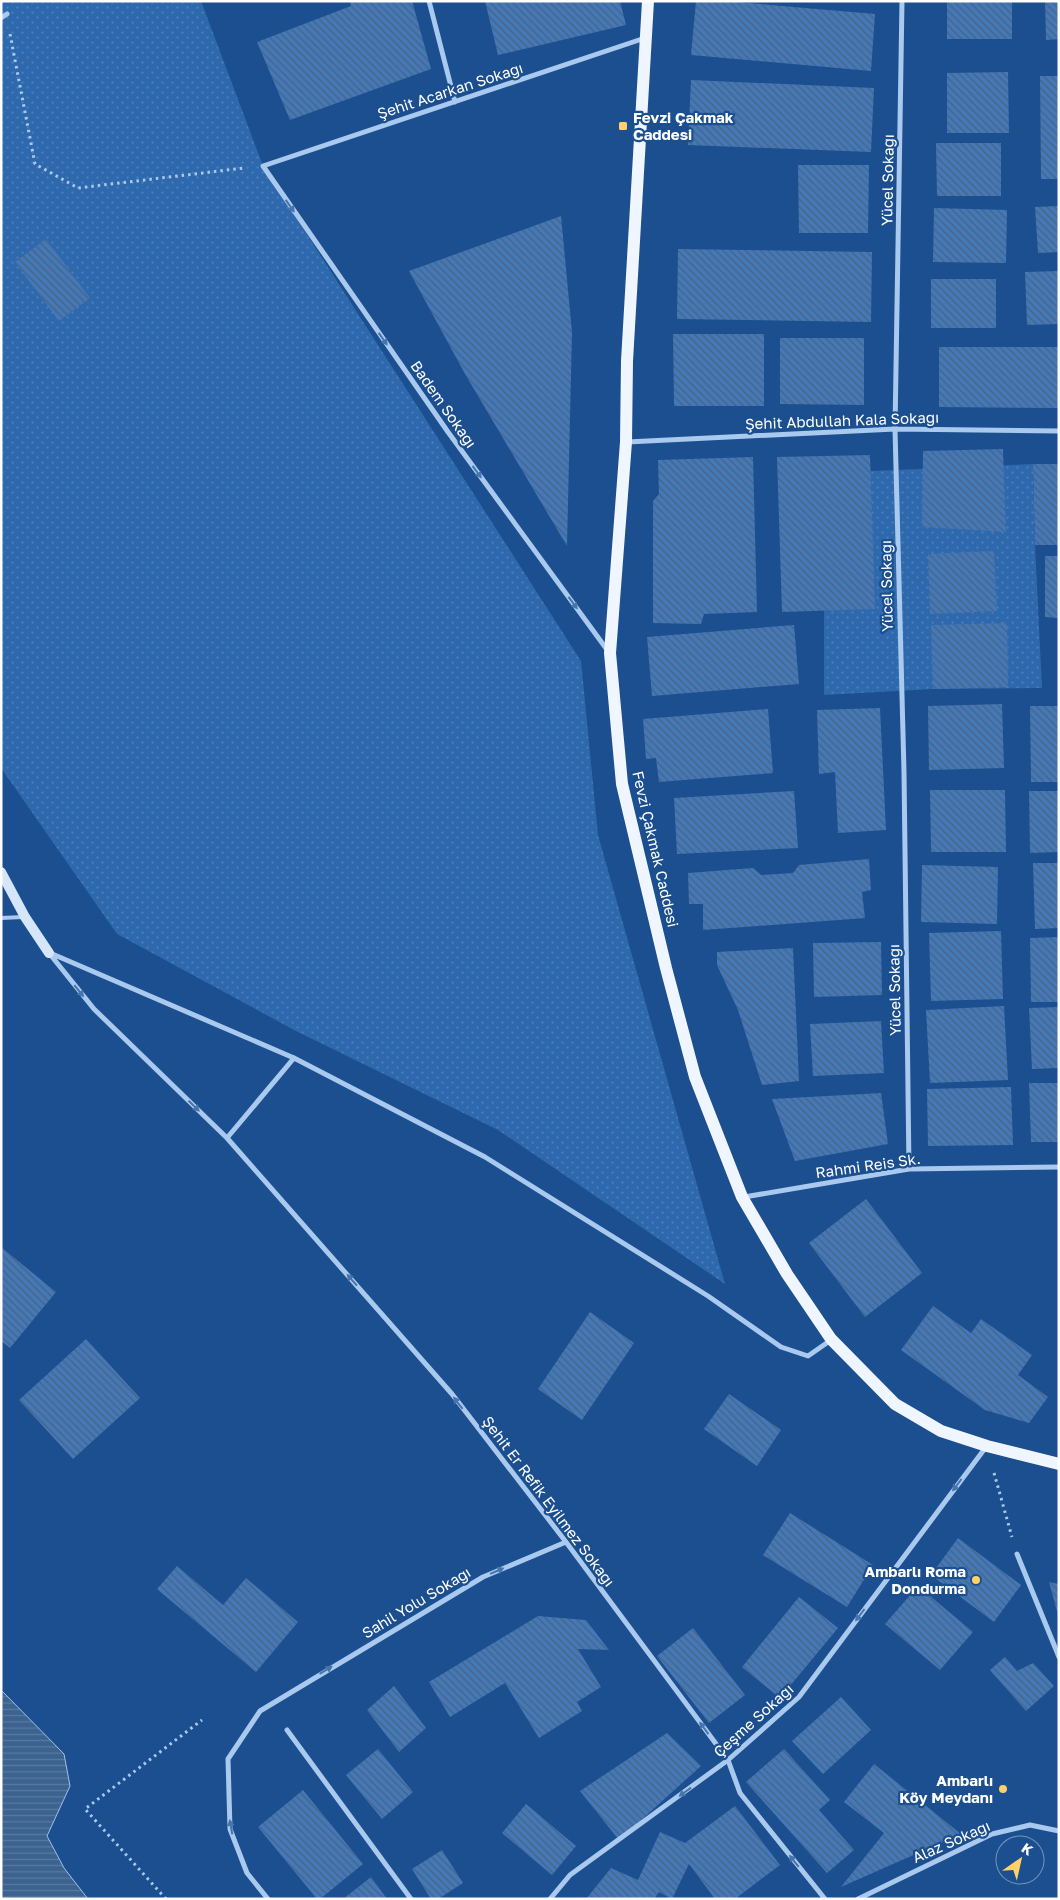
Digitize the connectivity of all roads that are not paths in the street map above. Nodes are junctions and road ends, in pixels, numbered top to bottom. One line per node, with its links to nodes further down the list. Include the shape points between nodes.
1 (428, 1): 7 (street)
2 (648, 1): 6 (main road, Fevzi Çakmak Caddesi)
3 (902, 1): 9 (street, Yücel Sokağı)
4 (7, 14): 5 (street)
5 (1, 18)
6 (646, 38): 7 (street, Şehit Acarkan Sokağı); 11 (main road, Fevzi Çakmak Caddesi, via 627,361)
7 (455, 102): 8 (street, Şehit Acarkan Sokağı)
8 (263, 166): 12 (street, Badem Sokağı, one-way to 12, via 448,432)
9 (895, 429): 10 (street, Şehit Abdullah Kala Sokağı); 11 (street, Şehit Abdullah Kala Sokağı); 20 (street, Yücel Sokağı, via 904,772)
10 (1059, 430)
11 (626, 442): 12 (main road, Fevzi Çakmak Caddesi)
12 (610, 653): 21 (main road, Fevzi Çakmak Caddesi, via 622,784 666,968 695,1077)
13 (1, 872): 14 (street)
14 (25, 917): 15 (lane); 16 (street)
15 (1, 918)
16 (49, 953): 17 (street); 18 (street, Şehit Er Refik Eyilmez Sokağı, one-way to 18, via 94,1009)
17 (294, 1058): 18 (street); 22 (street, via 485,1158 708,1296 781,1347 808,1356)
18 (226, 1138): 25 (street, Şehit Er Refik Eyilmez Sokağı, one-way to 18, via 452,1394)
19 (1059, 1167): 20 (street, Rahmi Reis Sk.)
20 (909, 1170): 21 (street, Rahmi Reis Sk.)
21 (742, 1197): 22 (main road, Fevzi Çakmak Caddesi)
22 (831, 1340): 23 (main road, Fevzi Çakmak Caddesi, via 895,1404 941,1431)
23 (986, 1446): 24 (main road, Fevzi Çakmak Caddesi); 29 (street, Çeşme Sokağı, one-way to 29, via 799,1697)
24 (1059, 1464)
25 (566, 1542): 29 (street, Şehit Er Refik Eyilmez Sokağı, one-way to 25); 31 (street, Sahil Yolu Sokağı, one-way to 25, via 247,1873 230,1829 228,1760 260,1711 483,1577)
26 (1017, 1554): 27 (street)
27 (1059, 1657)
28 (287, 1730): 32 (street)
29 (728, 1760): 33 (street, Çeşme Sokağı, one-way to 33, via 570,1875); 34 (street, Şehit Er Refik Eyilmez Sokağı, one-way to 29, via 740,1793)
30 (1059, 1830): 35 (street, Alaz Sokağı, via 1030,1825 992,1834)
31 (268, 1899)
32 (412, 1899)
33 (550, 1899)
34 (825, 1899)
35 (858, 1899)

